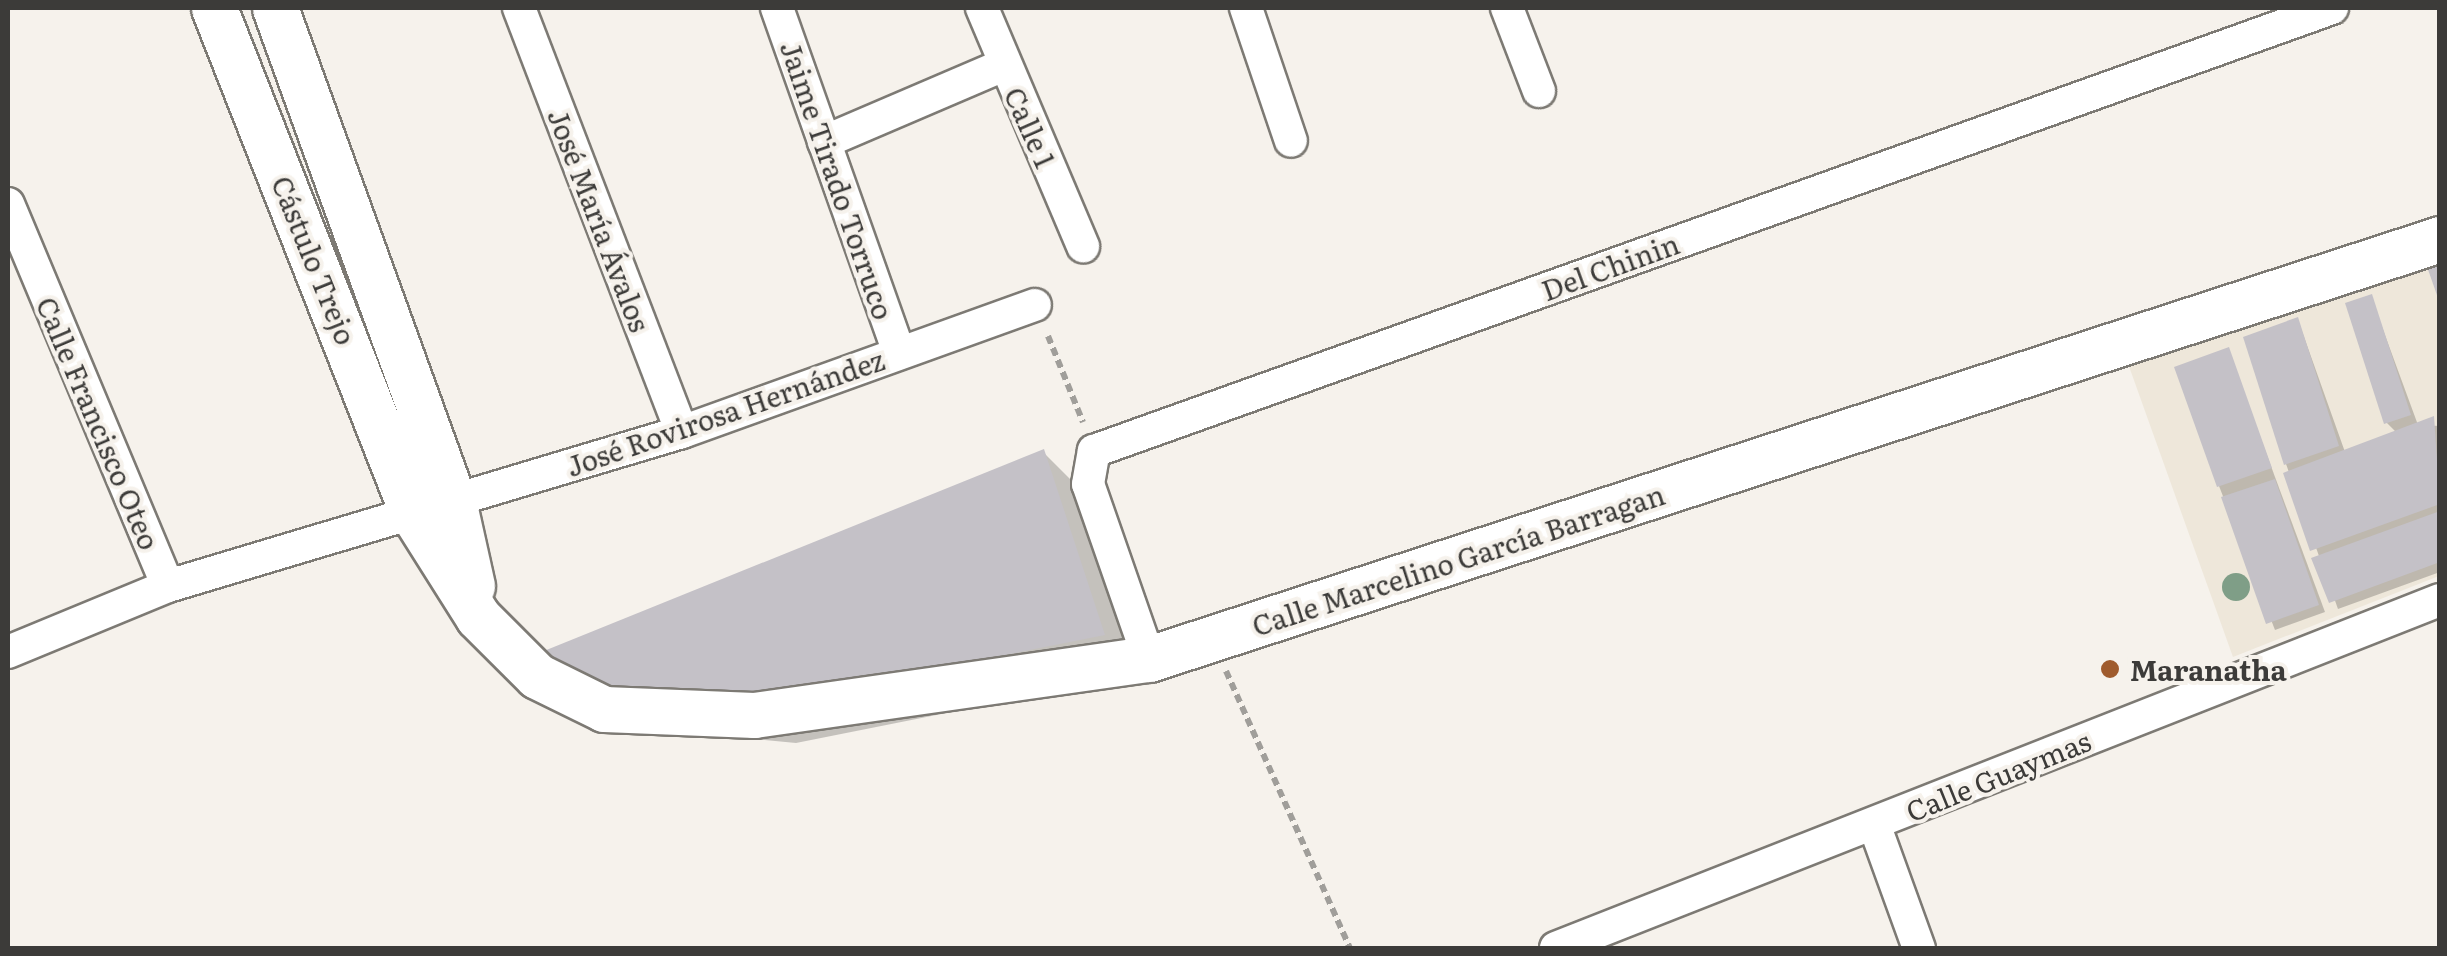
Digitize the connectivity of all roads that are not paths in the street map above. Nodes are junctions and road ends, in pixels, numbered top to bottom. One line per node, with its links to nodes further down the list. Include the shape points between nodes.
1 (214, 8): 19 (street, Cástulo Trejo)
2 (275, 8): 19 (street, Cástulo Trejo)
3 (519, 8): 18 (street, José María Ávalos)
4 (777, 8): 12 (street, Jaime Tirado Torruco)
5 (982, 8): 9 (street, Calle 1)
6 (1246, 8): 11 (street)
7 (1507, 8): 10 (street)
8 (2332, 8): 23 (street, Del Chinin, via 1094,451 1088,484)
9 (1004, 65): 12 (street); 15 (street, Calle 1)
10 (1539, 92)
11 (1291, 141)
12 (824, 142): 17 (street, Jaime Tirado Torruco)
13 (8, 204): 20 (street, Calle Francisco Oteo)
14 (2440, 239): 23 (street, Calle Marcelino García Barragan)
15 (1083, 246)
16 (1036, 304): 17 (street, José Rovirosa Hernández)
17 (899, 353): 18 (street, José Rovirosa Hernández)
18 (682, 432): 19 (street, José Rovirosa Hernández)
19 (433, 507): 20 (street, José Rovirosa Hernández); 23 (street, Calle Marcelino García Barragan, via 478,617 537,676 604,709 754,714)
20 (168, 586): 22 (street, José Rovirosa Hernández)
21 (2440, 600): 24 (street, Calle Guaymas)
22 (8, 652)
23 (1149, 659)
24 (1874, 824): 25 (street, Calle Guaymas); 26 (street)
25 (1556, 948)
26 (1919, 948)

